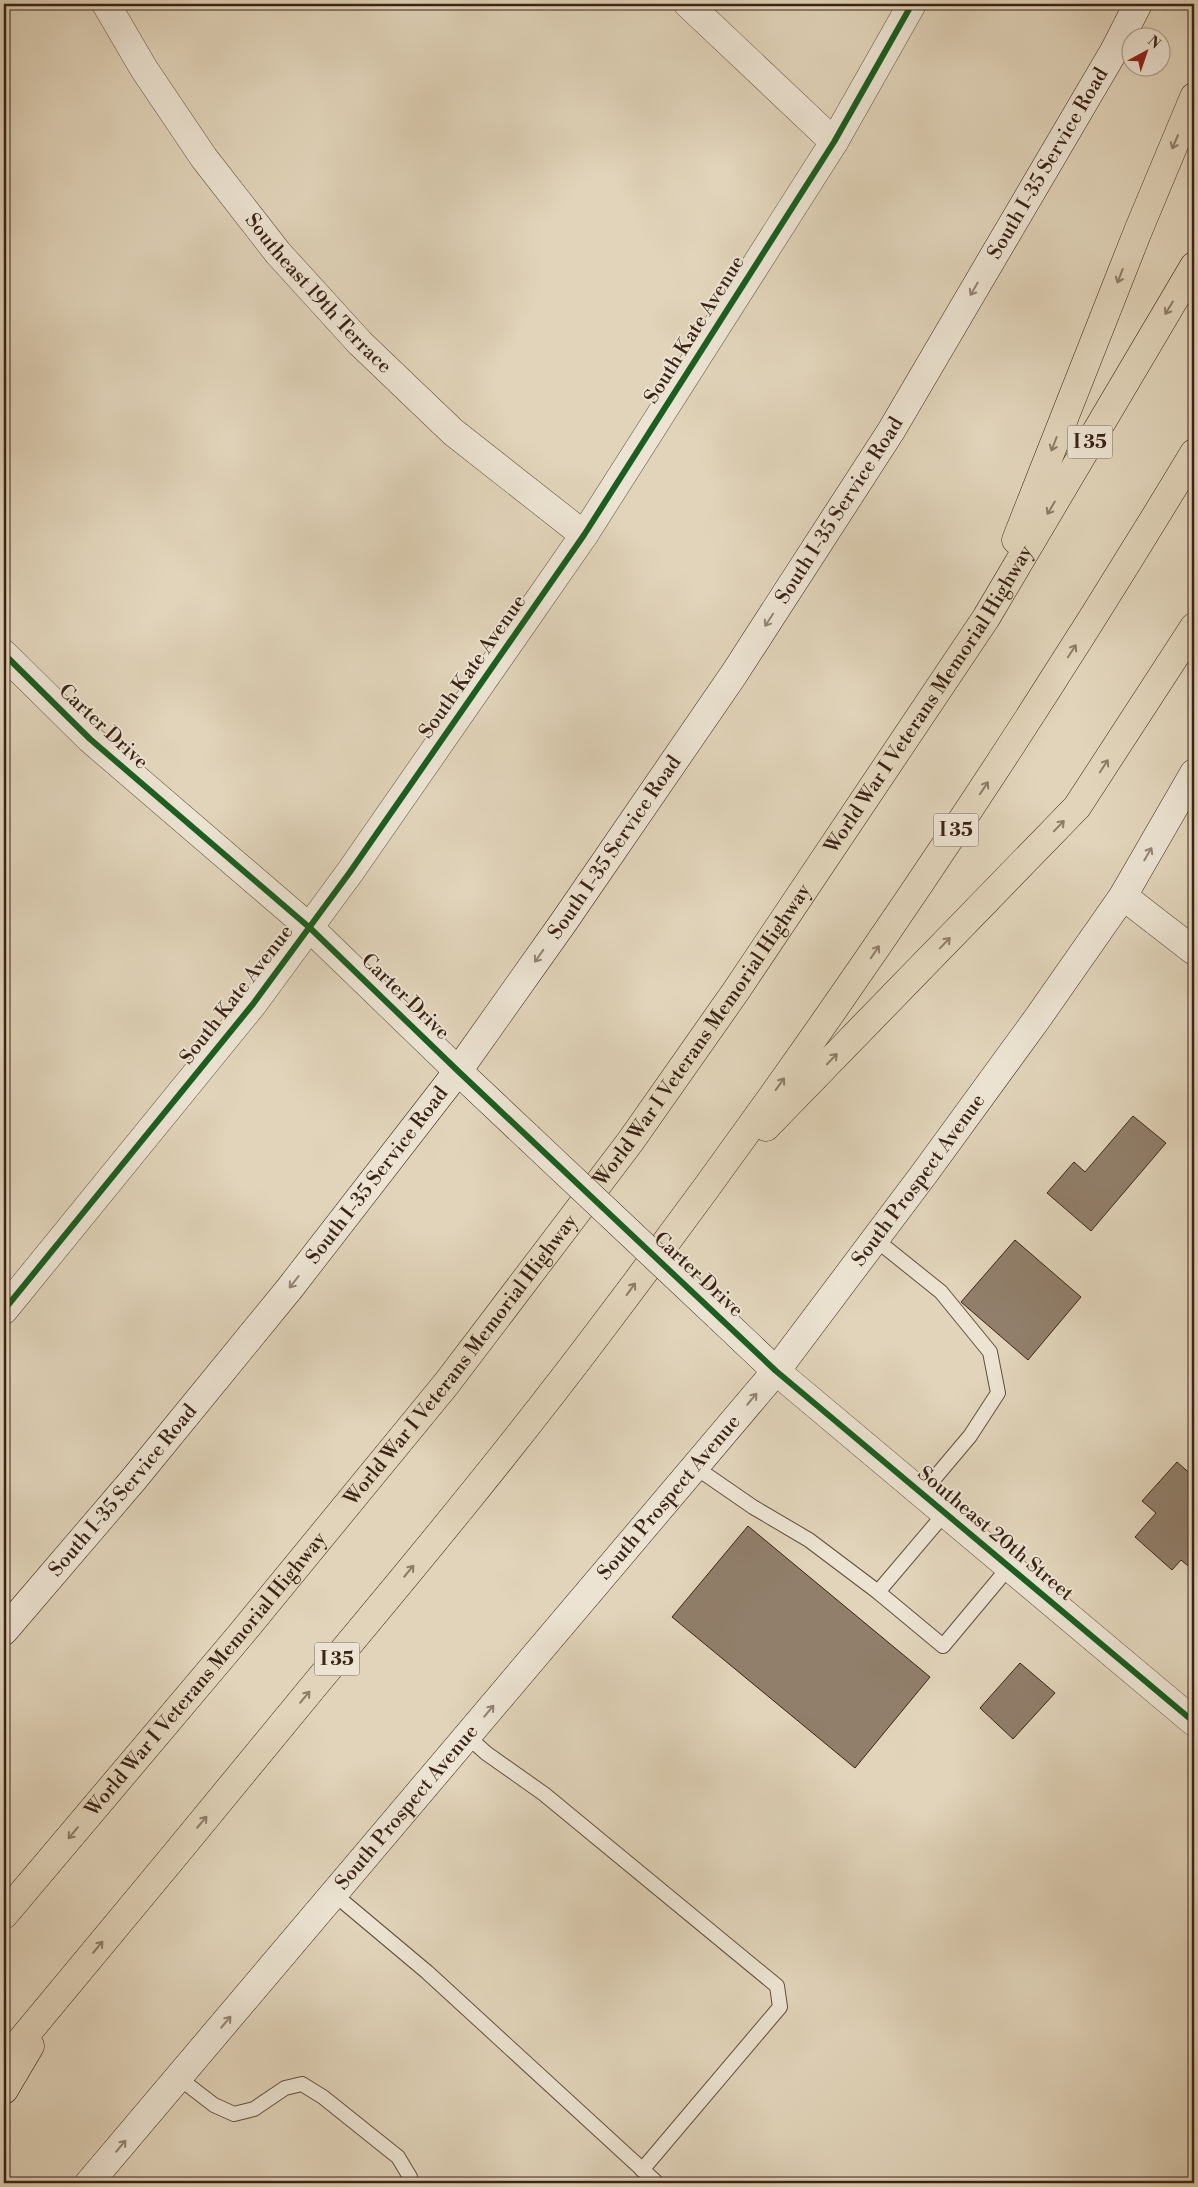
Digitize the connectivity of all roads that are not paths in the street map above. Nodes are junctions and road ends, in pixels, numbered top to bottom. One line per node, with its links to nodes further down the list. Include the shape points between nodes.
1 (106, 4): 9 (street, Southeast 19th Terrace, via 144,69 199,150 284,260 360,343 453,432)
2 (688, 4): 6 (street)
3 (912, 4): 6 (street, South Kate Avenue)
4 (1138, 4): 17 (street, South I-35 Service Road, one-way to 17, via 891,431 734,674)
5 (1194, 97): 10 (highway, one-way to 10)
6 (834, 142): 9 (street, South Kate Avenue)
7 (1194, 266): 10 (highway, World War I Veterans Memorial Highway / I 35, one-way to 10)
8 (1194, 453): 18 (highway, I 35, one-way to 8, via 868,962 989,781)
9 (584, 535): 15 (street, South Kate Avenue)
10 (986, 618): 31 (highway, World War I Veterans Memorial Highway / I 35, one-way to 31, via 742,984 630,1142 447,1383)
11 (1194, 627): 18 (highway, one-way to 11, via 1077,807)
12 (4, 654): 15 (street, Carter Drive, via 90,739)
13 (1194, 773): 14 (street, South Prospect Avenue, one-way to 13)
14 (1123, 896): 16 (street); 19 (street, South Prospect Avenue)
15 (310, 928): 17 (street, Carter Drive); 20 (street, South Kate Avenue, via 253,1004)
16 (1194, 951)
17 (458, 1071): 21 (street, Carter Drive, bridge); 27 (street, South I-35 Service Road, one-way to 27, via 290,1288 134,1479)
18 (701, 1195): 32 (highway, I 35, one-way to 18, via 481,1484)
19 (875, 1239): 21 (street, South Prospect Avenue); 23 (lane, via 941,1292 990,1352 998,1393 970,1436)
20 (5, 1307)
21 (776, 1371): 22 (street, South Prospect Avenue, one-way to 21); 23 (street, Southeast 20th Street)
22 (695, 1467): 26 (lane, via 809,1540); 29 (street, South Prospect Avenue, one-way to 22)
23 (922, 1493): 24 (street, Southeast 20th Street)
24 (945, 1513): 25 (street, Southeast 20th Street); 26 (lane)
25 (1009, 1567): 26 (lane, via 943,1646); 28 (street, Southeast 20th Street)
26 (878, 1592)
27 (4, 1631)
28 (1194, 1722)
29 (467, 1736): 30 (street, South Prospect Avenue); 36 (lane, via 486,1754 544,1794 777,1986 780,2007)
30 (334, 1894): 34 (street, South Prospect Avenue, one-way to 30); 36 (lane, via 427,1972)
31 (4, 1915)
32 (67, 1985): 33 (highway, I 35); 35 (highway)
33 (4, 2061)
34 (179, 2078): 37 (street, South Prospect Avenue, one-way to 34); 38 (lane, via 214,2105 234,2114 254,2108 285,2088 302,2084 398,2157)
35 (4, 2090)
36 (642, 2170): 39 (lane)
37 (89, 2183)
38 (411, 2183)
39 (657, 2183)

